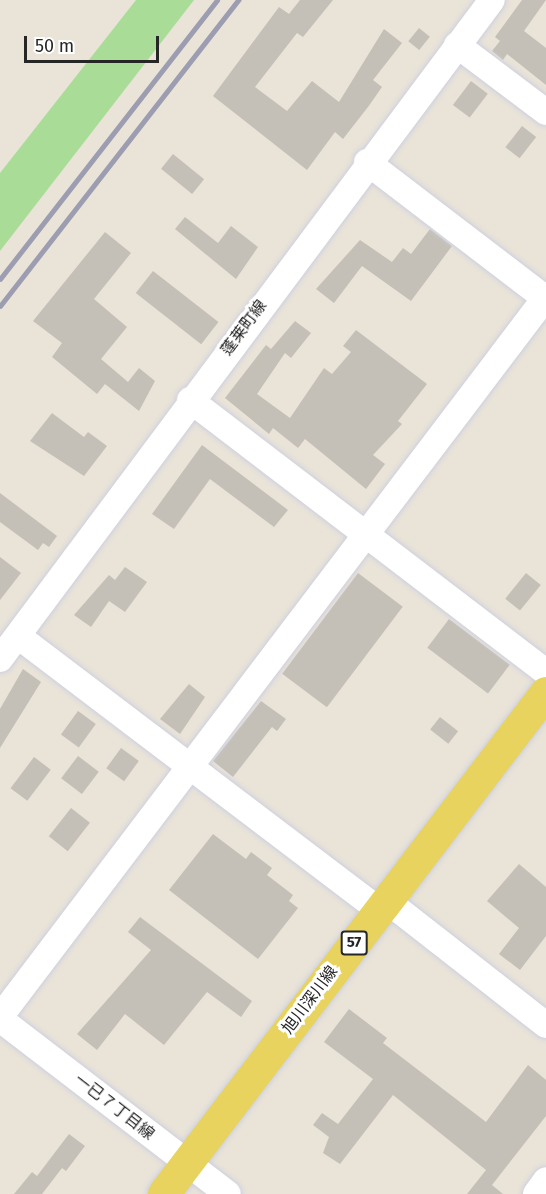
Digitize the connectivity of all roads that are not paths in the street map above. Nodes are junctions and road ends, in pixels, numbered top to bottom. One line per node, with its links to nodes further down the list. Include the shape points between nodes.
1 (492, 0): 2 (street, 蓬莱町線)
2 (457, 45): 3 (street); 4 (street, 蓬莱町線)
3 (546, 112)
4 (368, 162): 5 (street); 6 (street, 蓬莱町線)
5 (546, 298): 7 (street)
6 (190, 399): 7 (street); 8 (street, 蓬莱町線)
7 (366, 534): 10 (street); 12 (street)
8 (18, 636): 9 (street, 蓬莱町線); 12 (street)
9 (0, 659)
10 (546, 672)
11 (546, 693): 13 (main road, 旭川深川線 / 57)
12 (189, 768): 13 (street); 14 (street)
13 (382, 905): 15 (street); 16 (main road, 旭川深川線 / 57)
14 (0, 1018): 16 (street, 一已７丁目線)
15 (546, 1025)
16 (187, 1163): 18 (main road, 旭川深川線 / 57); 19 (street, 一已７丁目線)
17 (546, 1180): 20 (street)
18 (164, 1194)
19 (228, 1194)
20 (536, 1194)

